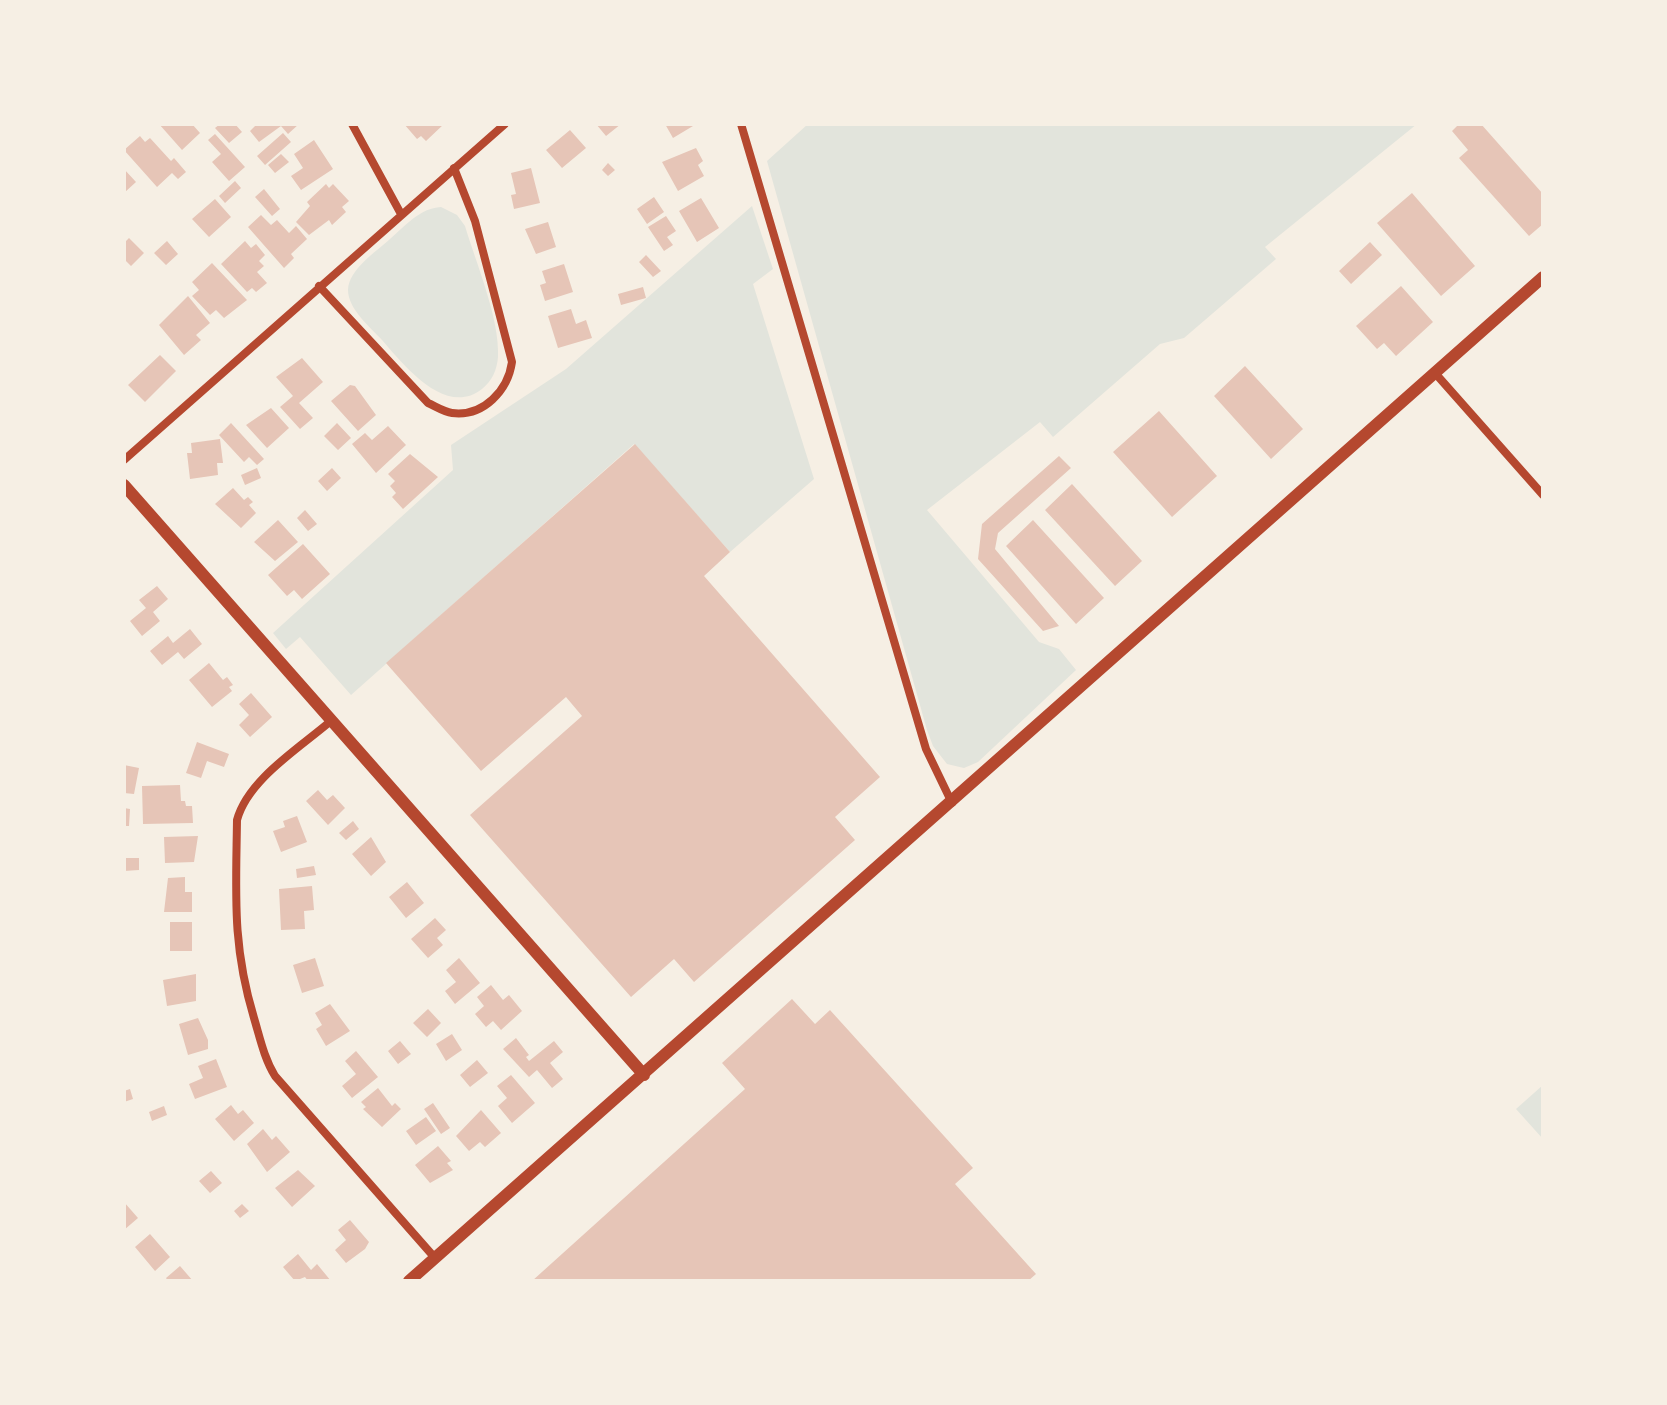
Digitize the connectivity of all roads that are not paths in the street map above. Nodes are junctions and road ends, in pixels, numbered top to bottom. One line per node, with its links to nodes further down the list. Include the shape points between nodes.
1 (352, 124): 5 (street)
2 (505, 124): 4 (street)
3 (741, 124): 13 (street, via 926,749)
4 (454, 168): 5 (street); 7 (street, via 475,221 512,362 510,381 494,400 451,413 428,403)
5 (401, 214): 7 (street)
6 (1543, 277): 8 (street)
7 (319, 286): 9 (street)
8 (1435, 373): 11 (street); 13 (street)
9 (124, 460)
10 (124, 485): 12 (street)
11 (1543, 495)
12 (332, 720): 14 (street); 15 (street, via 241,805 236,933 240,968 275,1076)
13 (952, 803): 14 (street)
14 (644, 1075): 15 (street)
15 (435, 1258): 16 (street)
16 (409, 1281)

